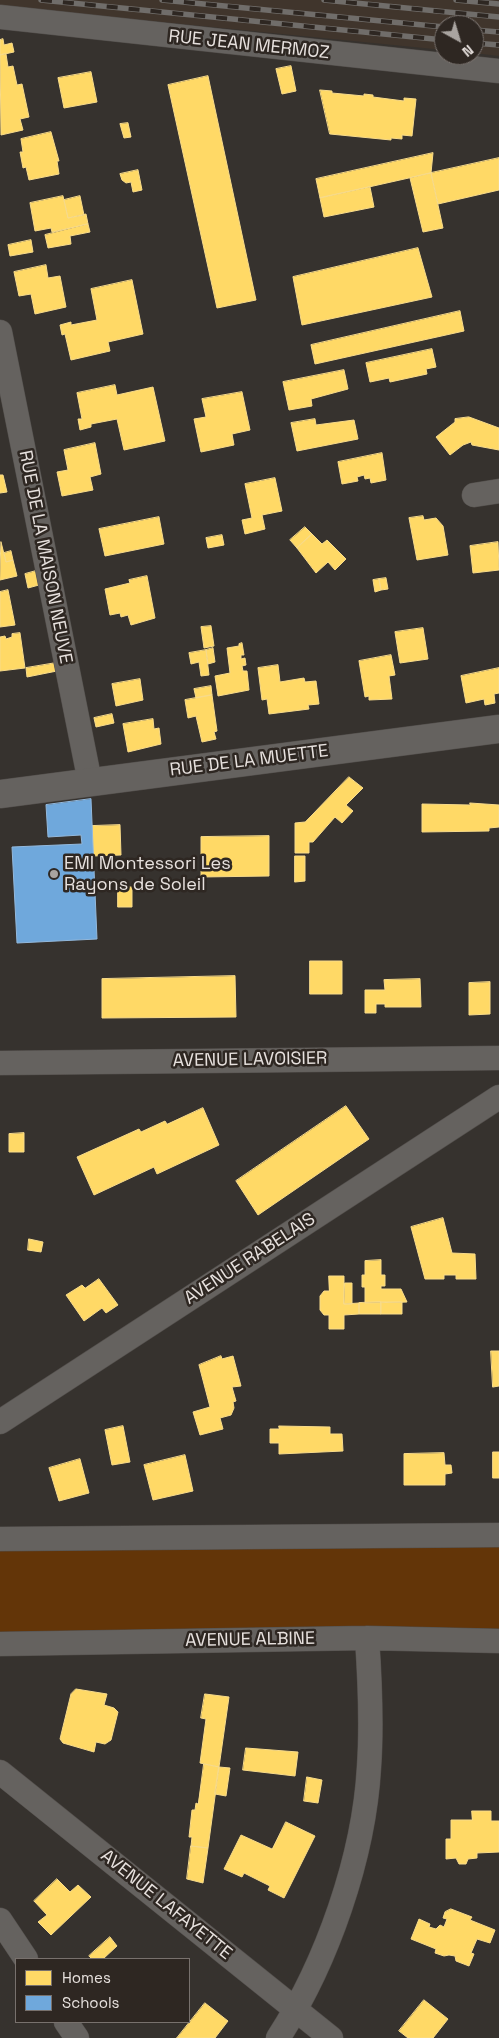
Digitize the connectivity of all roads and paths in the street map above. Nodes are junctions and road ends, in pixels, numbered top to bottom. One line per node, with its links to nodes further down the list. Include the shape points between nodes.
1 (0, 17): 2 (street, RUE JEAN MERMOZ)
2 (499, 71)
3 (0, 332): 7 (street, RUE DE LA MAISON NEUVE)
4 (499, 491): 5 (street)
5 (474, 496)
6 (499, 729): 7 (street, RUE DE LA MUETTE)
7 (90, 782): 8 (street, RUE DE LA MUETTE)
8 (0, 794)
9 (499, 1058): 10 (street, AVENUE LAVOISIER)
10 (0, 1063)
11 (499, 1097): 12 (street, AVENUE RABELAIS)
12 (0, 1422)
13 (499, 1536): 14 (street)
14 (0, 1539)
15 (367, 1638): 16 (street, AVENUE ALBINE); 17 (street, AVENUE ALBINE); 21 (street, via 371,1697 369,1769 357,1846 332,1930)
16 (499, 1641)
17 (0, 1644)
18 (0, 1772): 21 (street, AVENUE LAFAYETTE)
19 (0, 1920): 20 (street)
20 (25, 1958)
21 (296, 2010): 24 (street); 25 (street, AVENUE LAFAYETTE)
22 (67, 2023): 23 (street)
23 (77, 2038)
24 (278, 2038)
25 (331, 2038)

